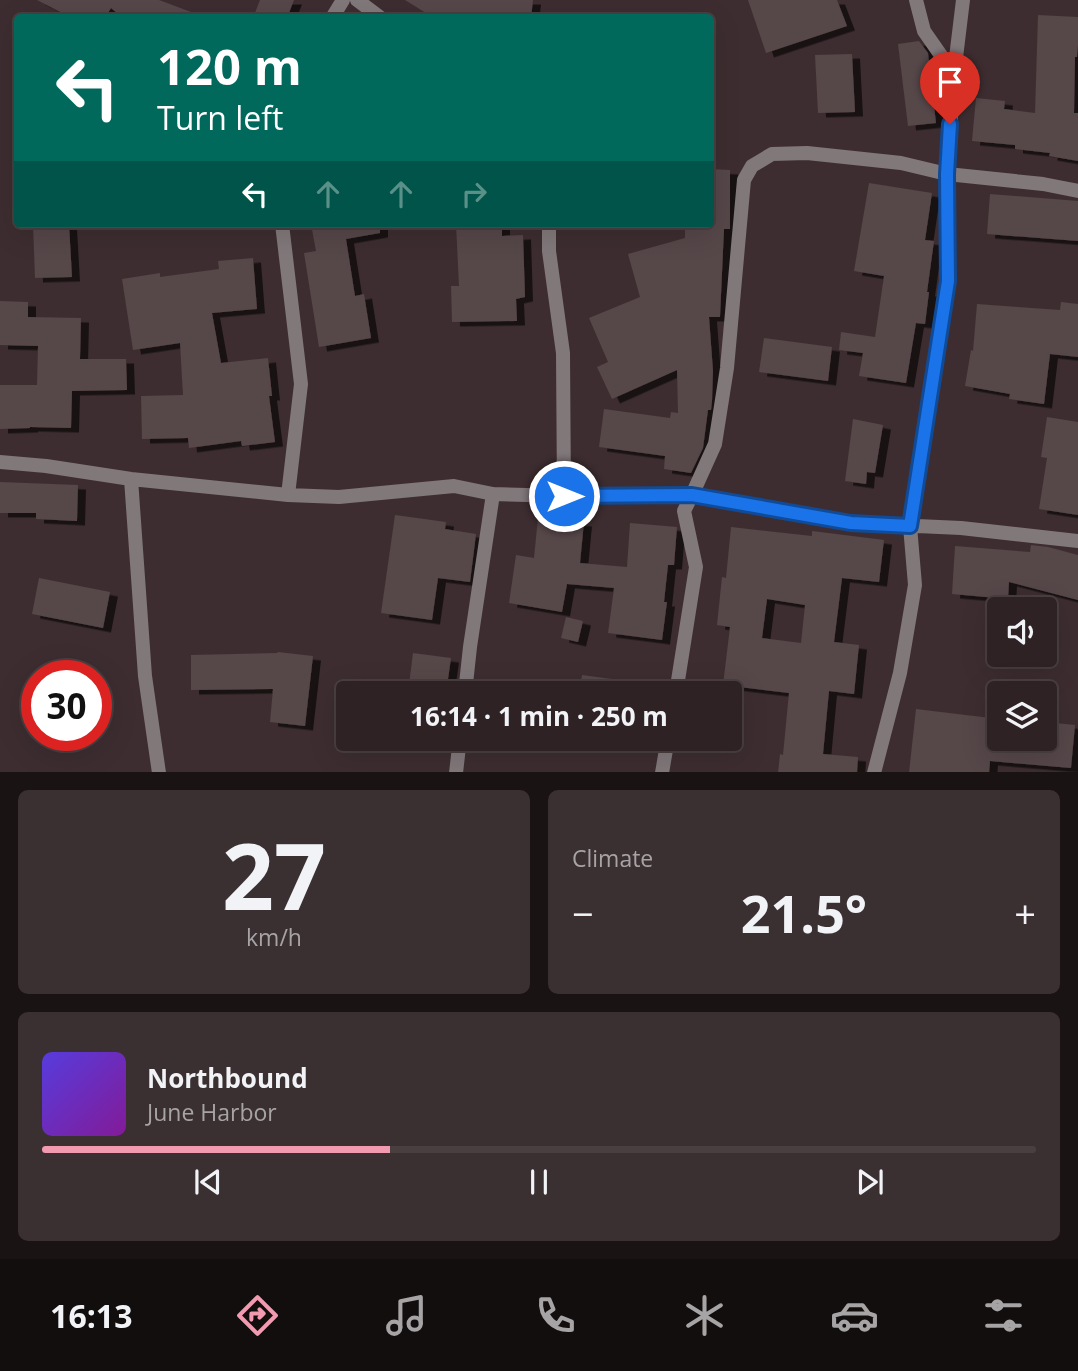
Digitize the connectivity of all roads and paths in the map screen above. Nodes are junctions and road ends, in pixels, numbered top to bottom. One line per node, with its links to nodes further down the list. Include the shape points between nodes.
1 (357, 0): 4 (street)
2 (916, 0): 5 (street, via 924,31)
3 (963, 0): 5 (street)
4 (376, 14)
5 (954, 74): 6 (street)
6 (947, 174): 7 (street); 14 (street, via 901,163 807,153 772,154 752,166 744,180 727,368 715,444); 16 (street, via 948,281)
7 (1078, 191)
8 (282, 228): 13 (street, via 301,384)
9 (549, 228): 15 (street, via 563,353)
10 (0, 462): 11 (street)
11 (131, 479): 13 (street); 22 (street, via 145,676)
12 (493, 494): 13 (street, via 454,486 339,497); 15 (street); 18 (street)
13 (289, 495)
14 (692, 495): 15 (street); 16 (street, via 851,523); 19 (street, via 684,511 696,567)
15 (564, 496)
16 (910, 526): 17 (street); 25 (street, via 915,585 900,673)
17 (1078, 541)
18 (466, 681)
19 (678, 681)
20 (458, 751): 23 (street)
21 (666, 751): 24 (street)
22 (159, 772)
23 (456, 772)
24 (662, 772)
25 (874, 772)

